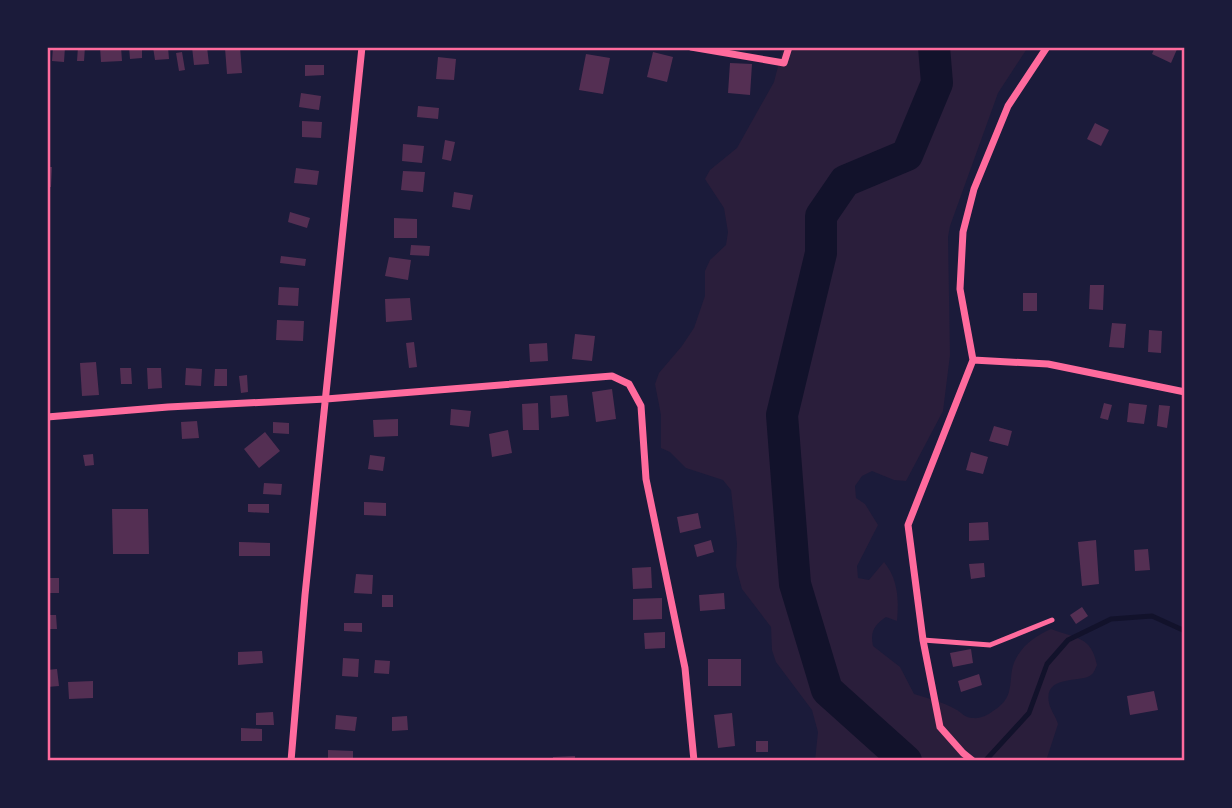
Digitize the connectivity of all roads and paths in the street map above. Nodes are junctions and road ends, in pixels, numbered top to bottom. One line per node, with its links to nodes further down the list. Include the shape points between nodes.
1 (362, 47): 7 (street)
2 (691, 47): 3 (street, via 784,63)
3 (789, 47)
4 (1047, 47): 5 (street, via 1009,106 974,189 963,232 960,289)
5 (973, 360): 6 (street, via 1048,364); 10 (street, via 908,525)
6 (1185, 392)
7 (326, 399): 8 (street); 11 (street); 12 (street, via 612,376 629,384 640,406 646,479 685,668)
8 (47, 417)
9 (1052, 621): 10 (lane, via 990,645)
10 (923, 640): 13 (street, via 940,727)
11 (291, 761)
12 (694, 761)
13 (973, 761)

